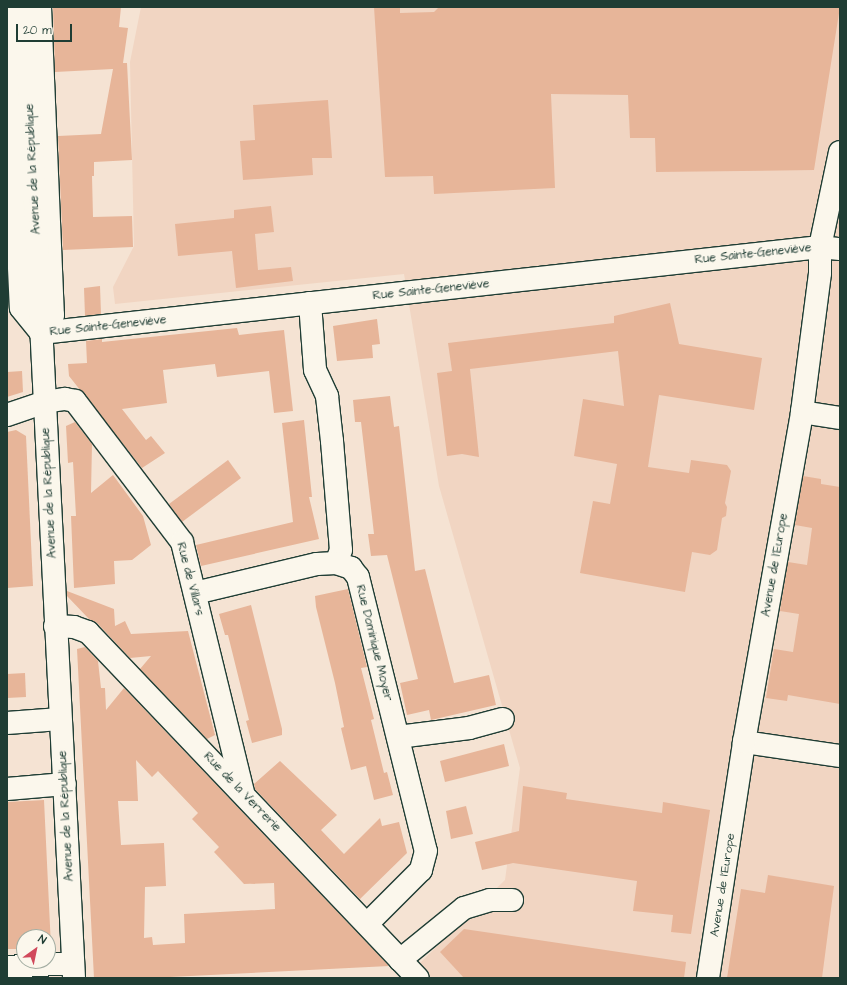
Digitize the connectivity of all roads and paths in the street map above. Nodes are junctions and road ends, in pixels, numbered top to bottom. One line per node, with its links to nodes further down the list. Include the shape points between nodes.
1 (25, 7): 7 (street, Avenue de la République)
2 (40, 7): 7 (street, via 53,315)
3 (7, 14): 7 (street, via 21,308)
4 (840, 152): 5 (street, Avenue de l'Europe)
5 (830, 248): 6 (street, Rue Sainte-Geneviève); 9 (street, Avenue de l'Europe, via 820,273)
6 (310, 303): 7 (street, Rue Sainte-Geneviève); 12 (street, via 315,370 326,396 332,434 341,550)
7 (41, 333): 8 (street, Avenue de la République)
8 (45, 402): 10 (street); 13 (street, Rue de Villars, via 65,399 75,401 182,542); 14 (street, Avenue de la République)
9 (802, 412): 11 (street); 19 (street, Avenue de l'Europe)
10 (7, 415)
11 (840, 418)
12 (336, 562): 13 (street, via 317,564); 18 (street, Rue Dominique Moyer, via 351,568 358,577)
13 (195, 593): 23 (street, Rue de Villars)
14 (55, 626): 15 (street, Avenue de la République); 23 (street, Rue de la Verrerie, via 74,627 88,632)
15 (60, 719): 17 (street); 21 (street, Avenue de la République)
16 (503, 719): 18 (street, via 469,728)
17 (7, 722)
18 (398, 737): 25 (street, Rue Dominique Moyer, via 426,851 421,870)
19 (744, 742): 20 (street); 29 (street, Avenue de l'Europe)
20 (840, 756)
21 (65, 784): 22 (street); 27 (street, Avenue de la République)
22 (7, 789)
23 (244, 793): 25 (street, Rue de la Verrerie)
24 (512, 900): 28 (street, via 490,900 464,908)
25 (367, 924): 28 (street, Rue de la Verrerie)
26 (7, 967): 27 (street)
27 (73, 971)
28 (409, 972)
29 (708, 978)

